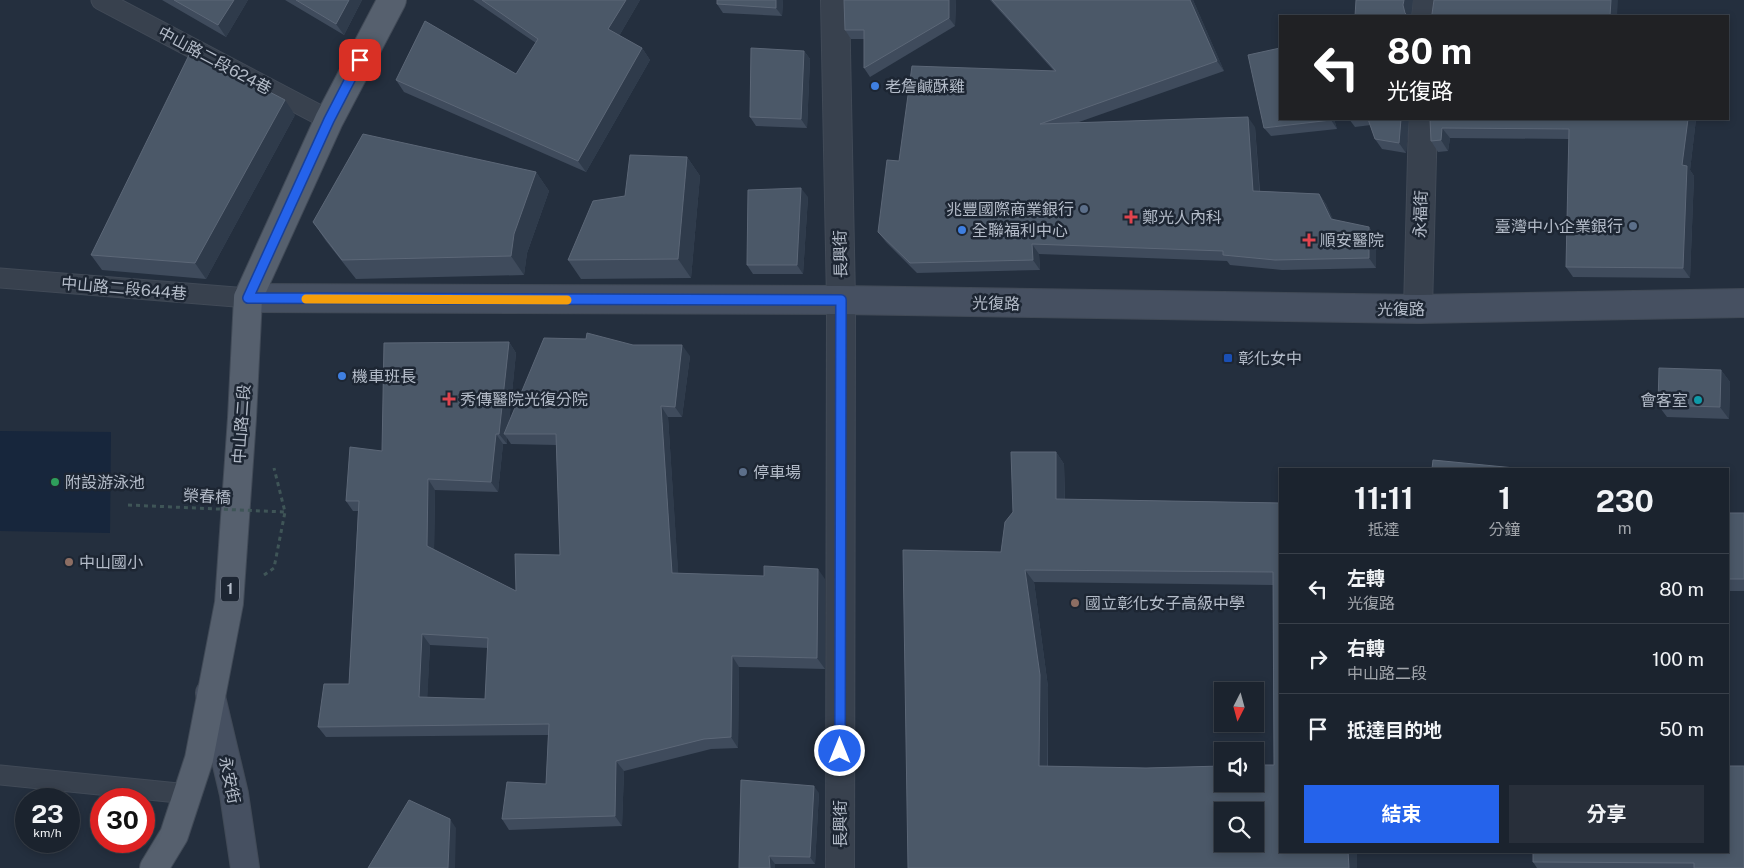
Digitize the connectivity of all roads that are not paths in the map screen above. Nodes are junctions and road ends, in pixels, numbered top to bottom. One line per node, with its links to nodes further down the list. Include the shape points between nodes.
1 (102, 0): 6 (lane, 中山路二段624巷)
2 (392, 0): 6 (main road, 中山路二段 / 1)
3 (835, 0): 10 (street, 長興街)
4 (1427, 0): 5 (street)
5 (1426, 15)
6 (329, 120): 9 (main road, 中山路二段 / 1)
7 (1423, 120): 12 (street, 永福街)
8 (0, 278): 9 (lane, 中山路二段644巷)
9 (248, 298): 10 (street, 光復路); 13 (main road, 中山路二段 / 1, via 229,603)
10 (841, 300): 12 (street, 光復路); 18 (street, 長興街)
11 (1744, 303): 12 (street, 光復路)
12 (1418, 309)
13 (210, 693): 15 (main road, 中山路二段 / 1, via 199,759); 17 (street, 永安街, via 234,794)
14 (0, 775): 15 (lane)
15 (188, 794): 16 (main road, 中山路二段 / 1, via 174,835)
16 (154, 868)
17 (246, 868)
18 (840, 868)

